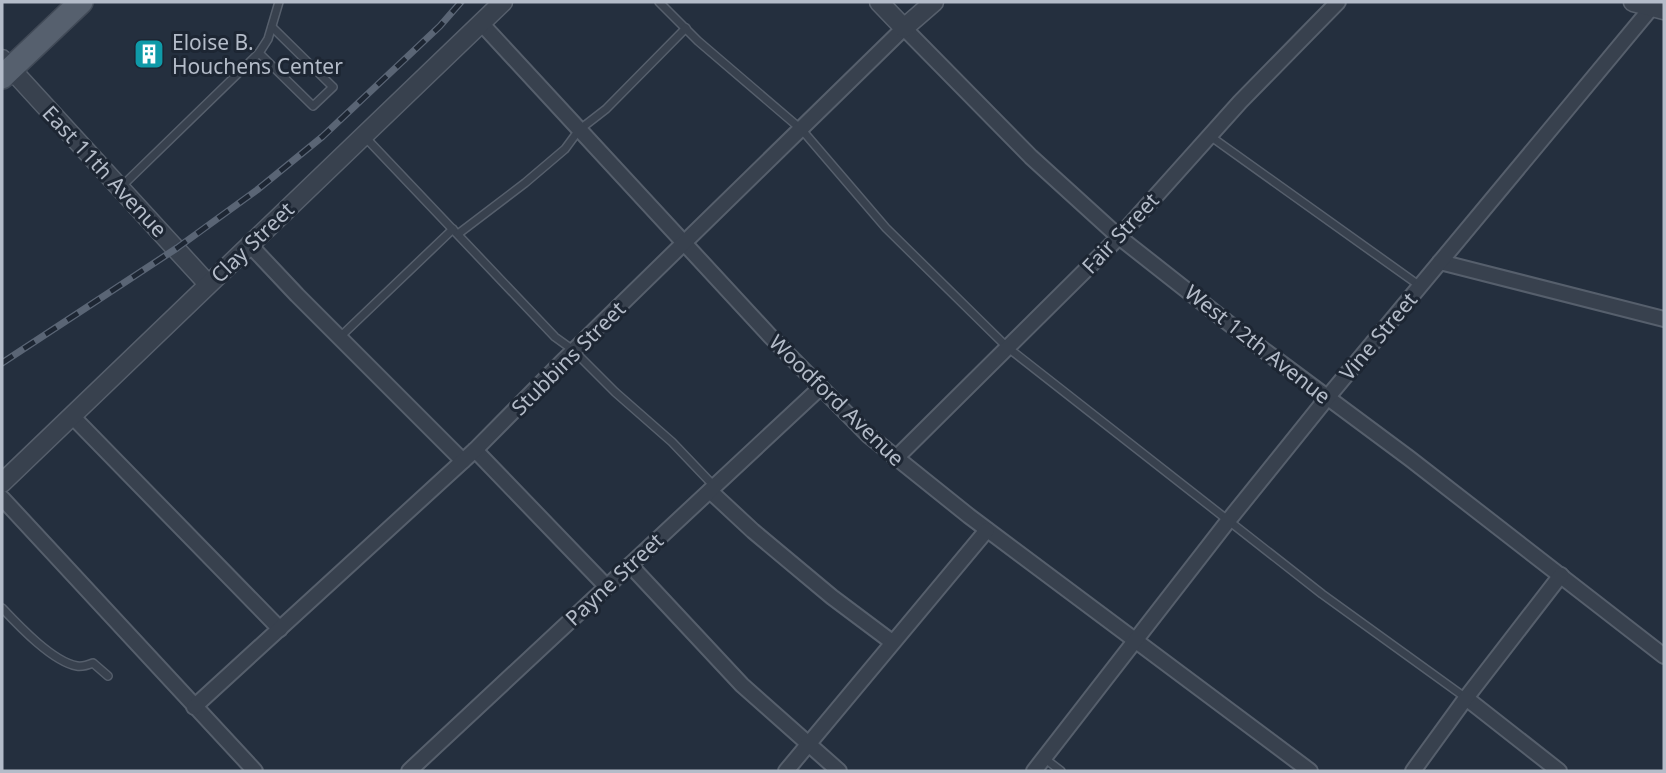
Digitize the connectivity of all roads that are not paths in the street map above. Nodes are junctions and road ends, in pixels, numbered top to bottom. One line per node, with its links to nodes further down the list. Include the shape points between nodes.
1 (81, 2): 15 (main road)
2 (279, 2): 11 (lane)
3 (503, 2): 10 (street, Clay Street)
4 (659, 2): 12 (lane)
5 (880, 2): 13 (street, West 12th Avenue)
6 (934, 2): 13 (street, Stubbins Street)
7 (1338, 2): 19 (street, Fair Street)
8 (1633, 2): 9 (street)
9 (1658, 8): 25 (street, Vine Street)
10 (481, 23): 16 (street, Woodford Avenue); 18 (street, Clay Street)
11 (272, 27): 14 (lane); 14 (lane, via 332,87 313,106)
12 (686, 28): 16 (lane); 17 (lane)
13 (904, 29): 17 (street, Stubbins Street); 22 (street, West 12th Avenue, via 1031,157)
14 (259, 53): 20 (lane)
15 (5, 68): 20 (street, East 11th Avenue)
16 (579, 130): 21 (lane, via 555,158); 24 (street, Woodford Avenue)
17 (802, 130): 24 (street, Stubbins Street); 30 (lane, via 886,228)
18 (363, 135): 21 (lane); 23 (street, Clay Street)
19 (1210, 136): 22 (street, Fair Street); 27 (lane)
20 (120, 188): 26 (street, East 11th Avenue)
21 (455, 232): 29 (lane); 31 (lane)
22 (1119, 237): 30 (street, Fair Street); 33 (street, West 12th Avenue)
23 (249, 244): 26 (street, Clay Street); 29 (street)
24 (684, 245): 31 (street, Stubbins Street); 32 (street, Woodford Avenue)
25 (1440, 262): 27 (street, Vine Street); 28 (street)
26 (208, 284): 34 (street, Clay Street)
27 (1420, 286): 33 (street, Vine Street)
28 (1664, 318)
29 (340, 337): 37 (street)
30 (1007, 347): 36 (street, Fair Street); 41 (lane)
31 (573, 351): 35 (street, Stubbins Street); 39 (lane, via 672,442)
32 (820, 388): 36 (street, Woodford Avenue); 39 (street, Payne Street)
33 (1327, 398): 41 (street, Vine Street); 44 (street, West 12th Avenue)
34 (72, 416): 38 (street, Clay Street); 47 (street)
35 (475, 450): 37 (street, Stubbins Street); 45 (street)
36 (895, 458): 42 (street, Woodford Avenue)
37 (463, 461): 47 (street, Stubbins Street)
38 (2, 483)
39 (712, 489): 43 (street, Payne Street); 49 (street, via 753,531)
40 (2, 498): 53 (street)
41 (1228, 521): 48 (street, Vine Street); 52 (lane)
42 (987, 530): 48 (street, Woodford Avenue); 49 (street)
43 (630, 565): 45 (street, Payne Street); 54 (street, via 742,685)
44 (1561, 575): 50 (street, West 12th Avenue); 52 (street)
45 (606, 586): 57 (street, Payne Street)
46 (2, 608): 51 (lane, via 31,638 67,663 80,667 93,663)
47 (280, 629): 53 (street, Stubbins Street)
48 (1137, 640): 55 (street, Vine Street); 62 (street, Woodford Avenue)
49 (892, 642): 54 (street)
50 (1664, 656)
51 (108, 676)
52 (1466, 698): 63 (street); 64 (street)
53 (194, 707): 56 (street)
54 (807, 744): 58 (street); 59 (street)
55 (1044, 758): 60 (street, Vine Street); 61 (lane)
56 (255, 771)
57 (409, 771)
58 (786, 771)
59 (839, 771)
60 (1034, 771)
61 (1061, 771)
62 (1310, 771)
63 (1413, 771)
64 (1559, 771)

